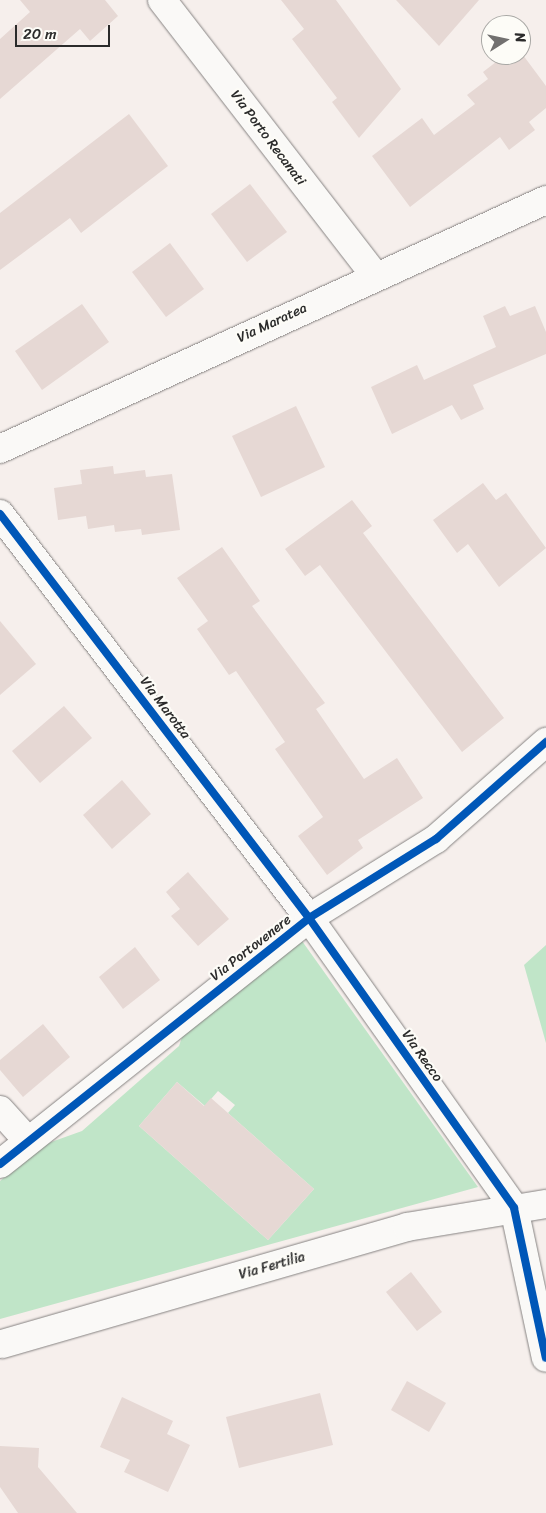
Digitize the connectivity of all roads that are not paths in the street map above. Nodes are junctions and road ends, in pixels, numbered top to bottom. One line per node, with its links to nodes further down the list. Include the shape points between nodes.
1 (162, 0): 3 (street, Via Porto Recanati)
2 (546, 200): 3 (street, Via Maratea)
3 (374, 276): 4 (street, Via Maratea)
4 (0, 449)
5 (0, 514): 7 (street, Via Marotta)
6 (546, 742): 7 (street, Via Portovenere, via 436,839)
7 (309, 918): 9 (street, Via Portovenere); 12 (street, Via Recco)
8 (0, 1110): 9 (street)
9 (26, 1139): 10 (street, Via Portovenere)
10 (0, 1164)
11 (546, 1204): 12 (street, Via Fertilia)
12 (514, 1208): 13 (street, Via Fertilia, via 407,1227); 14 (street)
13 (2, 1344)
14 (546, 1358)

